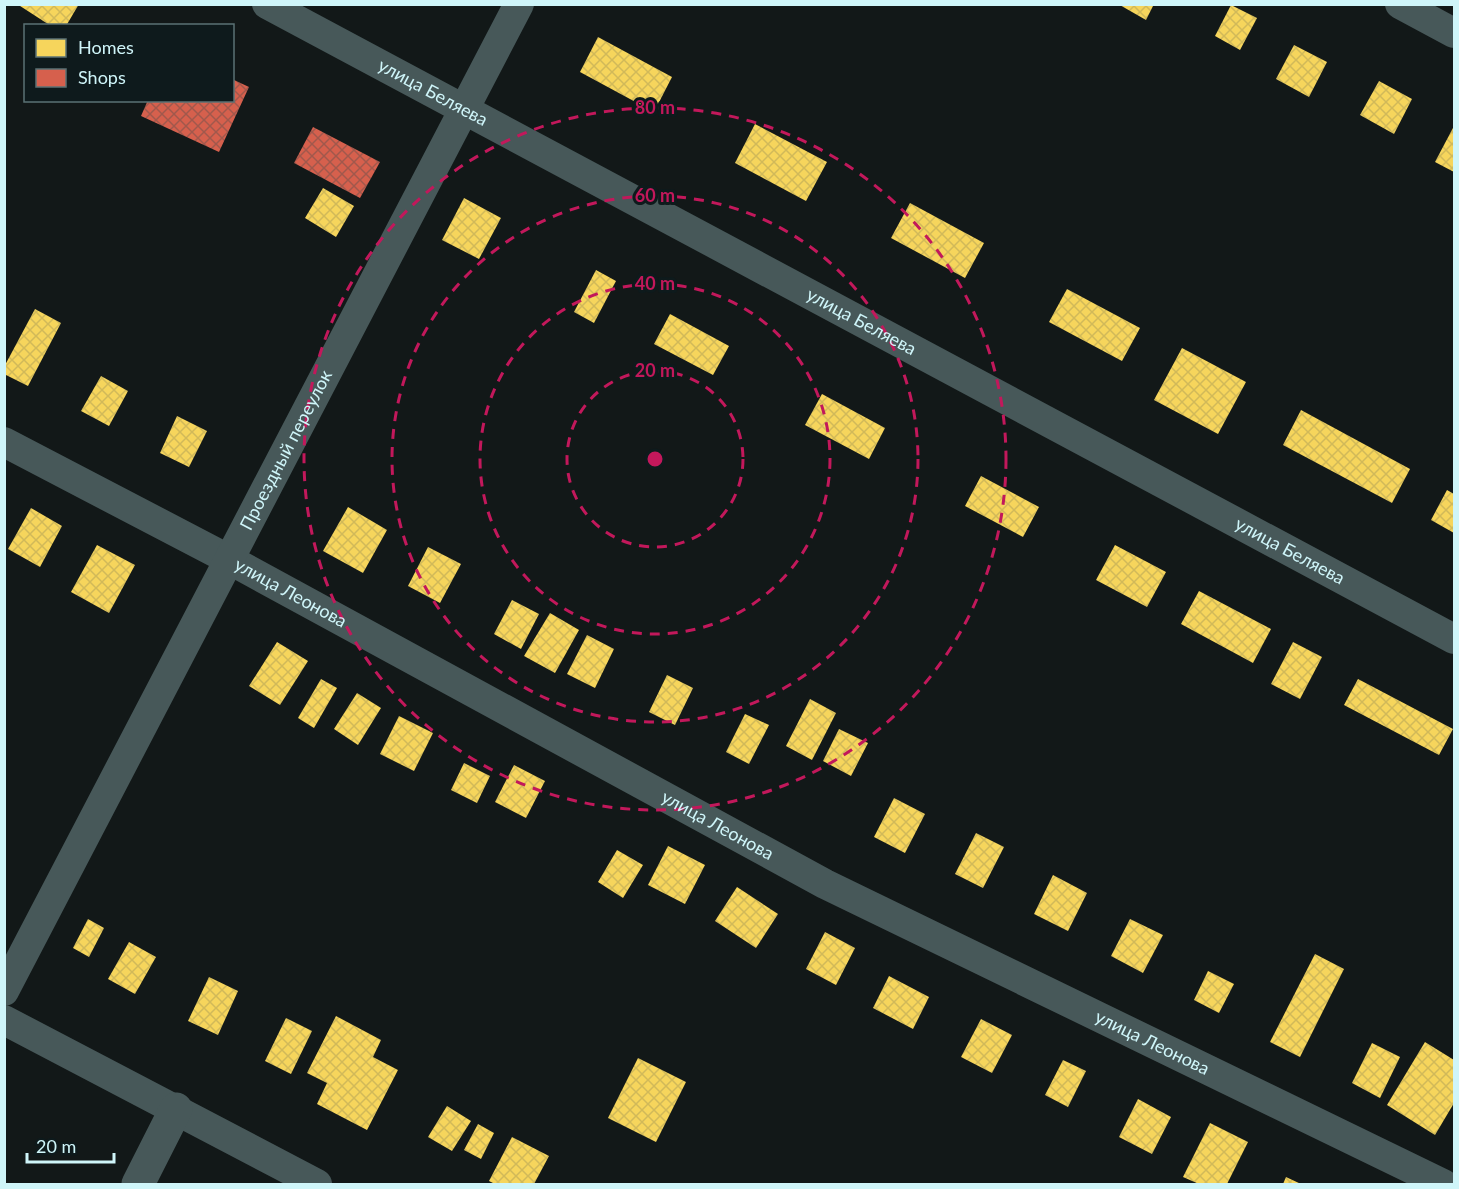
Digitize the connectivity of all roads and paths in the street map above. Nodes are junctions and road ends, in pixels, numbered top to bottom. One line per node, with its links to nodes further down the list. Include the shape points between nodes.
1 (267, 4): 5 (street, улица Беляева)
2 (519, 4): 5 (street, Проездный переулок)
3 (1400, 4): 4 (street)
4 (1455, 33)
5 (466, 109): 7 (street, Проездный переулок); 8 (street, улица Беляева)
6 (4, 442): 7 (street, улица Леонова)
7 (230, 560): 9 (street, Проездный переулок); 14 (street, улица Леонова, via 825,884)
8 (1455, 639)
9 (4, 991)
10 (4, 1020): 11 (street)
11 (176, 1109): 12 (street); 13 (street)
12 (138, 1185)
13 (316, 1185)
14 (1443, 1185)

